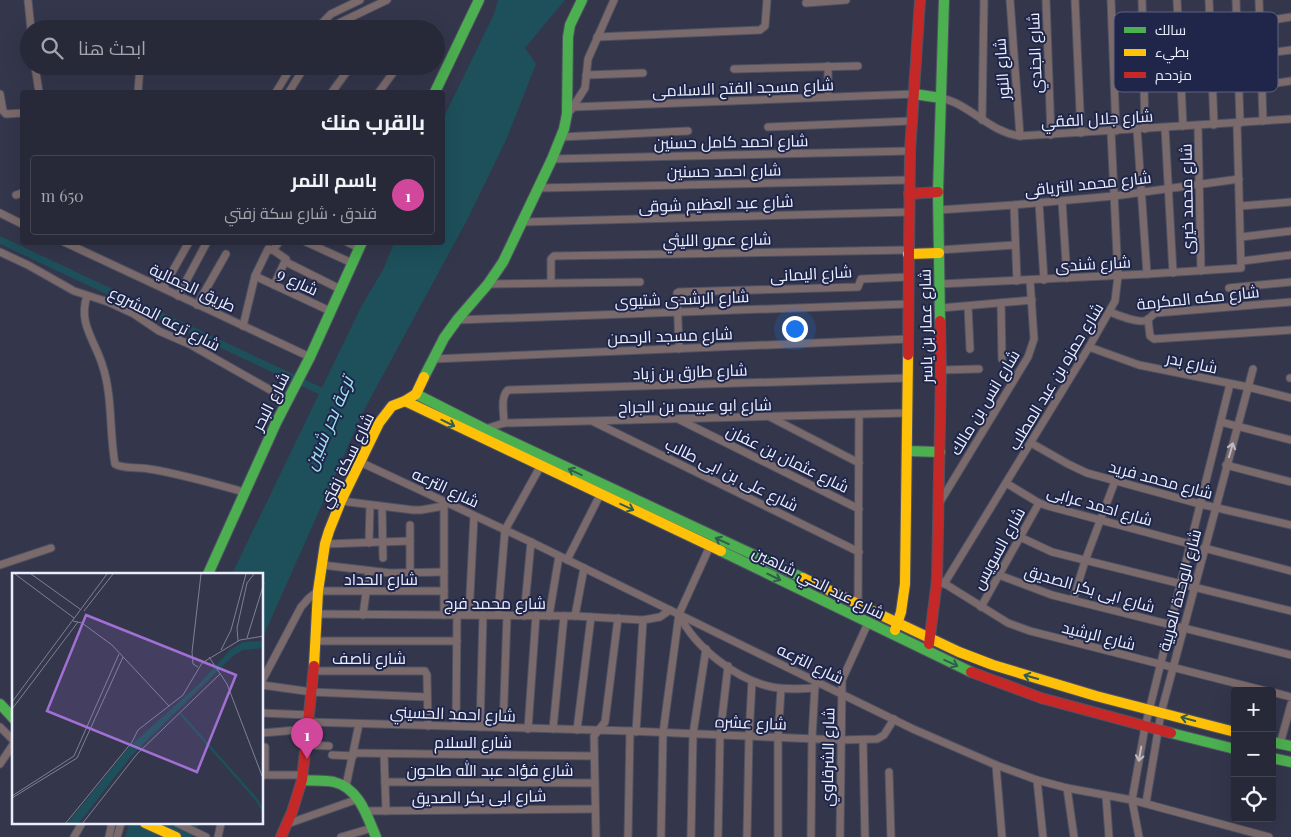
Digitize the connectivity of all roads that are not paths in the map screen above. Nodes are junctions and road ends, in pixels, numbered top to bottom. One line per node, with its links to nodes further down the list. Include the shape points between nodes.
1 (28, 0): 19 (street)
2 (360, 0): 20 (street)
3 (387, 0): 21 (street)
4 (479, 0): 28 (main road)
5 (582, 0): 56 (main road, via 570,25 568,38)
6 (614, 0): 22 (street)
7 (767, 0): 22 (street, via 765,26 760,30)
8 (846, 0): 16 (street)
9 (920, 0): 53 (main road, شارع عمار بن ياسر)
10 (944, 0): 55 (main road, شارع عمار بن ياسر)
11 (984, 0): 59 (street)
12 (1010, 0): 74 (street, شارع النور)
13 (1046, 0): 73 (street, شارع الجندي)
14 (1075, 0): 72 (street)
15 (1111, 0): 71 (street, شارع حمزه بن عبد المطلب)
16 (806, 3)
17 (1291, 17): 18 (street)
18 (1278, 19)
19 (30, 20)
20 (325, 20)
21 (345, 20)
22 (597, 37): 37 (street, via 588,59)
23 (1291, 50): 24 (street)
24 (1278, 52)
25 (828, 66): 26 (street); 27 (street); 54 (street)
26 (858, 66)
27 (734, 69)
28 (445, 71)
29 (643, 73): 37 (street)
30 (36, 75): 40 (street)
31 (139, 75): 41 (street)
32 (286, 75): 42 (street)
33 (301, 75): 43 (street)
34 (344, 75): 44 (street)
35 (391, 75): 45 (street)
36 (443, 75): 46 (main road)
37 (586, 75): 56 (street, via 585,88)
38 (1291, 81): 39 (street)
39 (1278, 83)
40 (39, 90)
41 (138, 90)
42 (277, 90)
43 (292, 90)
44 (333, 90)
45 (380, 90)
46 (436, 90)
47 (1145, 92): 68 (street)
48 (1181, 92): 64 (street)
49 (1213, 92): 63 (street)
50 (1237, 92): 62 (street)
51 (1262, 92): 61 (street)
52 (0, 94): 57 (street, via 6,114)
53 (914, 94): 54 (street, شارع مسجد الفتح الاسلامى); 55 (main road); 60 (main road, شارع عمار بن ياسر)
54 (828, 97): 56 (street, شارع مسجد الفتح الاسلامى)
55 (941, 98): 59 (street, شارع جلال الفقي); 83 (main road, شارع عمار بن ياسر)
56 (570, 111): 75 (main road)
57 (20, 113)
58 (1291, 119): 61 (street, شارع جلال الفقي)
59 (982, 120): 74 (street, شارع جلال الفقي, via 1008,134)
60 (911, 121): 66 (street); 76 (main road, شارع عمار بن ياسر)
61 (1264, 121): 62 (street, شارع جلال الفقي)
62 (1238, 123): 63 (street, شارع جلال الفقي); 78 (street)
63 (1214, 125): 65 (street, شارع جلال الفقي)
64 (1183, 126): 65 (street, شارع جلال الفقي); 67 (street, شارع جلال الفقي)
65 (1198, 126): 80 (street, شارع محمد خيرى)
66 (768, 127)
67 (1165, 128): 68 (street, شارع جلال الفقي); 82 (street)
68 (1146, 129): 69 (street, شارع جلال الفقي)
69 (1137, 130): 71 (street, شارع جلال الفقي); 84 (street)
70 (688, 131): 75 (street)
71 (1114, 131): 72 (street, شارع جلال الفقي); 86 (street, شارع حمزه بن عبد المطلب)
72 (1081, 133): 73 (street, شارع جلال الفقي)
73 (1051, 135): 74 (street, شارع جلال الفقي)
74 (1020, 136)
75 (561, 137): 77 (main road)
76 (910, 151): 77 (street, شارع احمد كامل حسنين); 79 (main road, شارع عمار بن ياسر)
77 (552, 159): 81 (main road)
78 (1239, 179): 80 (street, شارع محمد الترياقى); 91 (street)
79 (909, 180): 81 (street, شارع احمد حسنين); 85 (main road, شارع عمار بن ياسر)
80 (1200, 184): 82 (street, شارع محمد الترياقى); 115 (street, شارع محمد خيرى)
81 (539, 188): 95 (main road)
82 (1168, 188): 84 (street, شارع محمد الترياقى); 116 (street)
83 (938, 192): 85 (main road); 92 (main road, شارع عمار بن ياسر)
84 (1141, 192): 86 (street, شارع محمد الترياقى); 117 (street)
85 (909, 194): 93 (main road, شارع عمار بن ياسر)
86 (1114, 196): 87 (street, شارع محمد الترياقى); 119 (street, شارع حمزه بن عبد المطلب)
87 (1062, 201): 89 (street, شارع محمد الترياقى); 121 (street)
88 (1291, 202): 91 (street)
89 (1039, 203): 90 (street, شارع محمد الترياقى); 123 (street)
90 (1014, 205): 92 (street, شارع محمد الترياقى); 105 (street)
91 (1240, 206): 98 (street)
92 (938, 210): 107 (main road, شارع عمار بن ياسر)
93 (909, 212): 95 (street, شارع عبد العظيم شوقى); 109 (main road, شارع عمار بن ياسر)
94 (0, 213): 96 (street)
95 (523, 222): 128 (main road)
96 (20, 223)
97 (1291, 231): 98 (street)
98 (1241, 237): 112 (street)
99 (69, 245): 132 (street, طريق الجمالية)
100 (187, 245): 132 (street)
101 (205, 245): 134 (street)
102 (277, 245): 106 (street)
103 (313, 245): 114 (street)
104 (361, 245): 114 (main road, شارع البحر)
105 (1015, 245): 107 (street); 124 (street)
106 (273, 250): 113 (street); 118 (street, via 268,248)
107 (939, 251): 109 (main road); 129 (main road, شارع عمار بن ياسر)
108 (0, 252): 135 (street, شارع ترعه المشروع)
109 (908, 252): 120 (main road, شارع عمار بن ياسر); 127 (street, شارع عمرو الليثي, via 554,256 551,259)
110 (226, 254): 140 (street)
111 (1291, 255): 112 (street)
112 (1242, 261): 115 (street, شارع شندى, via 1240,268)
113 (286, 262): 130 (street); 133 (street)
114 (352, 263): 133 (main road, شارع البحر)
115 (1201, 271): 116 (street, شارع شندى)
116 (1173, 273): 117 (street, شارع شندى)
117 (1147, 274): 119 (street, شارع شندى)
118 (255, 276): 130 (street, شارع 9); 148 (street)
119 (1118, 276): 121 (street, شارع شندى); 145 (street, شارع حمزه بن عبد المطلب, via 1117,295)
120 (908, 277): 139 (main road, شارع عمار بن ياسر); 144 (street, شارع اليمانى, via 861,279 858,287 679,292)
121 (1067, 278): 123 (street, شارع شندى)
122 (1030, 280): 123 (street, شارع شندى); 124 (street, شارع شندى); 136 (street, شارع انس بن مالك)
123 (1044, 280)
124 (1017, 281): 129 (street, شارع شندى)
125 (640, 282): 127 (street)
126 (1291, 282): 131 (street)
127 (551, 283): 128 (street)
128 (488, 284): 147 (main road)
129 (940, 284): 142 (main road, شارع عمار بن ياسر)
130 (274, 285): 143 (street, شارع 9)
131 (1229, 288)
132 (164, 289): 134 (street, طريق الجمالية)
133 (340, 289): 143 (main road, شارع البحر)
134 (176, 295): 140 (street, طريق الجمالية)
135 (87, 296): 165 (street, شارع ترعه المشروع, via 134,314 159,331 191,344); 187 (street, via 83,318 104,371 115,464 176,474)
136 (1032, 300): 138 (street); 192 (street, شارع انس بن مالك, via 1034,339 1028,357)
137 (1291, 302): 146 (street, شارع مكه المكرمة, via 1156,313)
138 (1001, 303): 141 (street); 156 (street)
139 (908, 304): 144 (street, شارع الرشدى شتيوى); 150 (main road, شارع عمار بن ياسر)
140 (197, 305): 148 (street, طريق الجمالية)
141 (968, 306): 142 (street); 153 (street)
142 (941, 308): 159 (main road, شارع عمار بن ياسر)
143 (330, 311): 154 (main road, شارع البحر)
144 (678, 312): 147 (street, شارع الرشدى شتيوى); 152 (street, شارع اليمانى)
145 (1110, 312): 146 (street, شارع مكه المكرمة, via 1138,321); 151 (street, شارع حمزه بن عبد المطلب)
146 (1148, 319): 149 (street, via 1150,336 1154,339)
147 (457, 320): 155 (main road)
148 (243, 326): 154 (street, طريق الجمالية)
149 (1291, 330)
150 (908, 340): 152 (street, شارع مسجد الرحمن); 160 (main road, شارع عمار بن ياسر)
151 (1089, 347): 161 (street, شارع بدر, via 1139,365); 177 (street, شارع حمزه بن عبد المطلب)
152 (679, 349): 155 (street, شارع مسجد الرحمن)
153 (970, 349)
154 (310, 357): 165 (main road, شارع البحر)
155 (433, 359): 163 (main road)
156 (1002, 359)
157 (979, 369): 159 (street)
158 (1253, 369): 162 (street, شارع الوحدة العربية)
159 (941, 370): 179 (main road, شارع عمار بن ياسر)
160 (908, 378): 167 (main road, شارع عمار بن ياسر); 173 (street, شارع طارق بن زياد, via 508,390 504,393)
161 (1230, 384): 162 (street, شارع بدر); 172 (street, شارع الوحدة العربية)
162 (1248, 387): 164 (street, شارع بدر); 174 (street, شارع الوحدة العربية)
163 (416, 394): 166 (main road, شارع سكة زفتي); 175 (main road, شارع عبد الحي شاهين)
164 (1291, 398)
165 (288, 400): 187 (main road, شارع البحر)
166 (404, 401): 180 (main road, شارع سكة زفتي, via 392,406 385,414); 183 (main road, شارع عبد الحي شاهين, one-way to 183)
167 (907, 414): 168 (street, شارع ابو عبيده بن الجراح); 178 (main road, شارع عمار بن ياسر)
168 (859, 415): 169 (street, شارع ابو عبيده بن الجراح); 181 (street)
169 (770, 417): 170 (street, شارع ابو عبيده بن الجراح); 181 (street)
170 (677, 419): 171 (street, شارع ابو عبيده بن الجراح); 197 (street, شارع عثمان بن عفان)
171 (593, 421): 173 (street, شارع ابو عبيده بن الجراح); 213 (street, شارع على بن ابى طالب)
172 (1221, 422): 174 (street); 193 (street, شارع الوحدة العربية)
173 (504, 423): 175 (street, شارع ابو عبيده بن الجراح)
174 (1237, 426): 176 (street); 182 (street, شارع الوحدة العربية, one-way to 174)
175 (485, 429): 234 (main road, شارع عبد الحي شاهين, one-way to 175)
176 (1291, 440)
177 (1031, 443): 184 (street, شارع محمد فريد, via 1077,469); 186 (street, شارع حمزه بن عبد المطلب)
178 (907, 451): 179 (main road); 256 (main road, شارع عمار بن ياسر, via 905,584)
179 (940, 452): 192 (main road, شارع عمار بن ياسر)
180 (360, 462): 189 (main road, شارع سكة زفتي); 191 (street, شارع الترعه)
181 (859, 463): 197 (street)
182 (1226, 465): 185 (street); 196 (street, شارع الوحدة العربية)
183 (540, 467): 188 (main road, شارع عبد الحي شاهين); 202 (street)
184 (1114, 481): 193 (street, شارع محمد فريد); 199 (street)
185 (1291, 482)
186 (1006, 483): 190 (street, شارع احمد عرابى); 227 (street, شارع حمزه بن عبد المطلب)
187 (244, 492): 224 (main road, شارع البحر)
188 (600, 495): 210 (main road, شارع عبد الحي شاهين, one-way to 210); 216 (street)
189 (341, 502): 194 (street); 208 (main road, شارع سكة زفتي)
190 (1040, 503): 199 (street, شارع احمد عرابى); 203 (street, شارع السويس)
191 (444, 504): 195 (street, via 421,510); 198 (street, شارع الترعه); 223 (street)
192 (939, 504): 227 (main road, شارع عمار بن ياسر)
193 (1200, 504): 196 (street, شارع محمد فريد); 209 (street, شارع الوحدة العربية)
194 (370, 505): 195 (street); 207 (street)
195 (382, 506): 205 (street)
196 (1215, 507): 201 (street, شارع محمد فريد); 212 (street, شارع الوحدة العربية)
197 (859, 509): 213 (street)
198 (474, 516): 202 (street, شارع الترعه); 243 (street)
199 (1100, 520): 209 (street, شارع احمد عرابى); 217 (street)
200 (410, 525): 204 (street)
201 (1291, 525)
202 (505, 530): 206 (street, شارع الترعه); 245 (street)
203 (1020, 537): 217 (street, via 1052,552); 226 (street, شارع السويس)
204 (410, 541): 205 (street); 225 (street)
205 (382, 542): 207 (street); 215 (street)
206 (531, 542): 214 (street, شارع الترعه); 247 (street)
207 (369, 543): 208 (street)
208 (325, 544): 219 (main road, شارع سكة زفتي)
209 (1190, 544): 228 (street, شارع الوحدة العربية)
210 (710, 546): 239 (street); 255 (main road, شارع عبد الحي شاهين, one-way to 255)
211 (51, 548): 218 (street)
212 (1204, 548): 222 (street); 229 (street, شارع الوحدة العربية)
213 (858, 552): 234 (street)
214 (559, 556): 216 (street, شارع الترعه); 249 (street)
215 (383, 558)
216 (567, 560): 220 (street, شارع الترعه)
217 (1085, 561): 228 (street); 233 (street)
218 (0, 565)
219 (322, 565): 221 (street); 230 (main road, شارع سكة زفتي)
220 (584, 568): 236 (street, شارع الترعه); 251 (street)
221 (369, 571): 225 (street); 232 (street)
222 (1291, 571)
223 (444, 572): 225 (street); 231 (street)
224 (208, 573)
225 (410, 573)
226 (999, 575): 233 (street, شارع ابى بكر الصديق); 235 (street, شارع السويس)
227 (941, 582): 235 (street, شارع الرشيد); 260 (main road, شارع عمار بن ياسر)
228 (1180, 584): 229 (street); 257 (street, شارع الوحدة العربية)
229 (1194, 587): 237 (street); 258 (street, شارع الوحدة العربية)
230 (318, 591): 232 (street, شارع الحداد); 238 (main road, شارع سكة زفتي); 270 (street, via 301,607)
231 (444, 591): 232 (street, شارع الحداد); 241 (street)
232 (366, 592): 240 (street)
233 (1073, 600): 257 (street, شارع ابى بكر الصديق)
234 (858, 606): 256 (main road, شارع عبد الحي شاهين)
235 (981, 606): 266 (street, شارع الرشيد, via 1008,623 1030,631)
236 (670, 610): 239 (street, شارع الترعه); 254 (street, شارع محمد فرج, via 660,617)
237 (1291, 611)
238 (317, 614): 240 (street, شارع محمد فرج); 261 (main road, شارع سكة زفتي)
239 (679, 614): 263 (street, via 690,633); 273 (street, شارع الترعه); 304 (street)
240 (363, 615): 241 (street, شارع محمد فرج)
241 (444, 615): 242 (street, شارع محمد فرج)
242 (458, 615): 243 (street, شارع محمد فرج); 262 (street)
243 (469, 615): 244 (street, شارع محمد فرج)
244 (482, 615): 245 (street, شارع محمد فرج); 294 (street)
245 (498, 615): 246 (street, شارع محمد فرج)
246 (508, 616): 247 (street, شارع محمد فرج); 295 (street)
247 (524, 616): 248 (street, شارع محمد فرج)
248 (536, 616): 249 (street, شارع محمد فرج); 296 (street)
249 (549, 616): 250 (street, شارع محمد فرج)
250 (564, 616): 251 (street, شارع محمد فرج); 297 (street)
251 (575, 616): 252 (street, شارع محمد فرج)
252 (591, 617): 253 (street, شارع محمد فرج); 298 (street)
253 (618, 618): 254 (street, شارع محمد فرج); 299 (street, via 606,722)
254 (643, 620): 302 (street)
255 (868, 623): 259 (main road, شارع عبد الحي شاهين); 277 (street, شارع الشرقاوي, via 846,669)
256 (897, 624): 259 (main road, شارع عمار بن ياسر); 260 (main road, شارع عبد الحي شاهين)
257 (1170, 624): 258 (street, شارع ابى بكر الصديق); 266 (street, شارع الوحدة العربية)
258 (1183, 627): 265 (street, شارع ابى بكر الصديق); 268 (street, شارع الوحدة العربية)
259 (894, 635): 264 (main road, شارع عبد الحي شاهين)
260 (930, 639): 264 (main road, شارع عمار بن ياسر); 283 (main road, شارع عبد الحي شاهين, one-way to 260, via 999,667)
261 (315, 641): 262 (street); 269 (main road, شارع سكة زفتي)
262 (457, 641): 291 (street)
263 (706, 649): 267 (street); 305 (street)
264 (928, 652): 292 (main road, شارع عبد الحي شاهين, one-way to 292, via 1041,698)
265 (1291, 655)
266 (1160, 664): 268 (street, شارع الرشيد); 283 (street, شارع الوحدة العربية)
267 (728, 666): 271 (street); 306 (street)
268 (1173, 668): 274 (street, شارع الرشيد); 285 (street, شارع الوحدة العربية)
269 (313, 671): 276 (main road, شارع سكة زفتي); 279 (street, شارع ناصف, via 425,671)
270 (264, 679)
271 (752, 681): 275 (street); 307 (street)
272 (264, 683): 276 (street)
273 (815, 684): 275 (street); 277 (street, شارع الترعه); 309 (street)
274 (1250, 687)
275 (781, 689): 308 (street)
276 (312, 692): 279 (street); 288 (main road, شارع سكة زفتي)
277 (841, 693): 287 (street, شارع الترعه); 311 (street, شارع الشرقاوي)
278 (1276, 693): 280 (street)
279 (427, 697): 290 (street)
280 (1291, 697)
281 (0, 704): 286 (main road)
282 (1291, 704): 313 (street)
283 (1149, 709): 285 (main road, شارع عبد الحي شاهين); 292 (street, شارع الوحدة العربية)
284 (264, 713): 288 (street)
285 (1162, 713): 300 (street, شارع الوحدة العربية); 301 (main road, شارع عبد الحي شاهين, one-way to 285)
286 (12, 717)
287 (894, 719): 312 (street, شارع عشره, via 884,735); 326 (street, شارع الترعه)
288 (309, 722): 289 (street, شارع احمد الحسيني); 303 (street); 315 (main road, شارع سكة زفتي)
289 (359, 724): 290 (street, شارع احمد الحسيني); 319 (street)
290 (428, 726): 291 (street, شارع احمد الحسيني)
291 (456, 726): 294 (street, شارع احمد الحسيني)
292 (1144, 726): 300 (main road, شارع عبد الحي شاهين); 337 (street, شارع الوحدة العربية, one-way to 337)
293 (0, 727): 310 (street)
294 (480, 727): 295 (street, شارع احمد الحسيني)
295 (503, 728): 296 (street, شارع احمد الحسيني)
296 (528, 728): 297 (street, شارع احمد الحسيني)
297 (553, 729): 298 (street, شارع احمد الحسيني)
298 (577, 730): 299 (street, شارع احمد الحسيني)
299 (597, 730): 302 (street, شارع عشره); 322 (street)
300 (1158, 730): 318 (main road, شارع عبد الحي شاهين); 338 (street, شارع الوحدة العربية)
301 (1231, 731)
302 (633, 732): 304 (street, شارع عشره); 359 (street)
303 (264, 733)
304 (663, 733): 305 (street, شارع عشره); 360 (street)
305 (693, 734): 306 (street, شارع عشره); 361 (street)
306 (720, 735): 307 (street, شارع عشره); 362 (street)
307 (748, 736): 308 (street, شارع عشره); 363 (street)
308 (778, 737): 309 (street, شارع عشره); 364 (street)
309 (812, 738): 311 (street, شارع عشره); 365 (street)
310 (12, 740)
311 (841, 740): 312 (street, شارع عشره); 366 (street, شارع الشرقاوي)
312 (863, 740): 367 (street)
313 (1281, 744)
314 (12, 745): 325 (street)
315 (307, 745): 316 (street); 329 (main road, شارع سكة زفتي)
316 (329, 746)
317 (265, 747): 328 (street)
318 (1231, 748)
319 (353, 754): 320 (street, شارع السلام); 321 (street, شارع السلام); 333 (street)
320 (384, 754): 322 (street, شارع السلام); 331 (street)
321 (332, 755)
322 (593, 756): 332 (street)
323 (1276, 759): 324 (main road)
324 (1291, 762)
325 (0, 764)
326 (996, 765): 330 (street, شارع الترعه); 369 (street)
327 (889, 772): 368 (street)
328 (264, 774): 329 (street)
329 (303, 777): 333 (main road); 348 (main road, شارع سكة زفتي)
330 (1037, 780): 334 (street, شارع الترعه); 370 (street)
331 (385, 782): 332 (street, شارع فؤاد عبد الله طاحون); 341 (street)
332 (594, 783): 339 (street)
333 (346, 786): 336 (main road)
334 (1067, 788): 335 (street, شارع الترعه); 371 (street)
335 (1106, 796): 337 (street, شارع الترعه); 372 (street)
336 (358, 799): 340 (main road); 348 (street)
337 (1132, 800): 338 (street, شارع الترعه); 373 (street, شارع الوحدة العربية)
338 (1146, 803): 374 (street, شارع الترعه)
339 (595, 809): 341 (street, شارع ابى بكر الصديق); 358 (street)
340 (364, 811): 341 (street, شارع ابى بكر الصديق); 349 (main road)
341 (386, 811)
342 (81, 824): 351 (street)
343 (110, 824): 352 (street)
344 (121, 824): 353 (street)
345 (146, 824): 354 (main road)
346 (179, 824): 350 (street)
347 (221, 824): 355 (street)
348 (287, 824): 356 (main road, شارع سكة زفتي)
349 (374, 832): 357 (street)
350 (204, 835)
351 (74, 837)
352 (109, 837)
353 (117, 837)
354 (176, 837)
355 (218, 837)
356 (281, 837)
357 (341, 837)
358 (596, 837)
359 (628, 837)
360 (661, 837)
361 (691, 837)
362 (718, 837)
363 (747, 837)
364 (778, 837)
365 (810, 837)
366 (840, 837)
367 (865, 837)
368 (891, 837)
369 (1002, 837)
370 (1043, 837)
371 (1074, 837)
372 (1109, 837)
373 (1139, 837)
374 (1269, 837)

